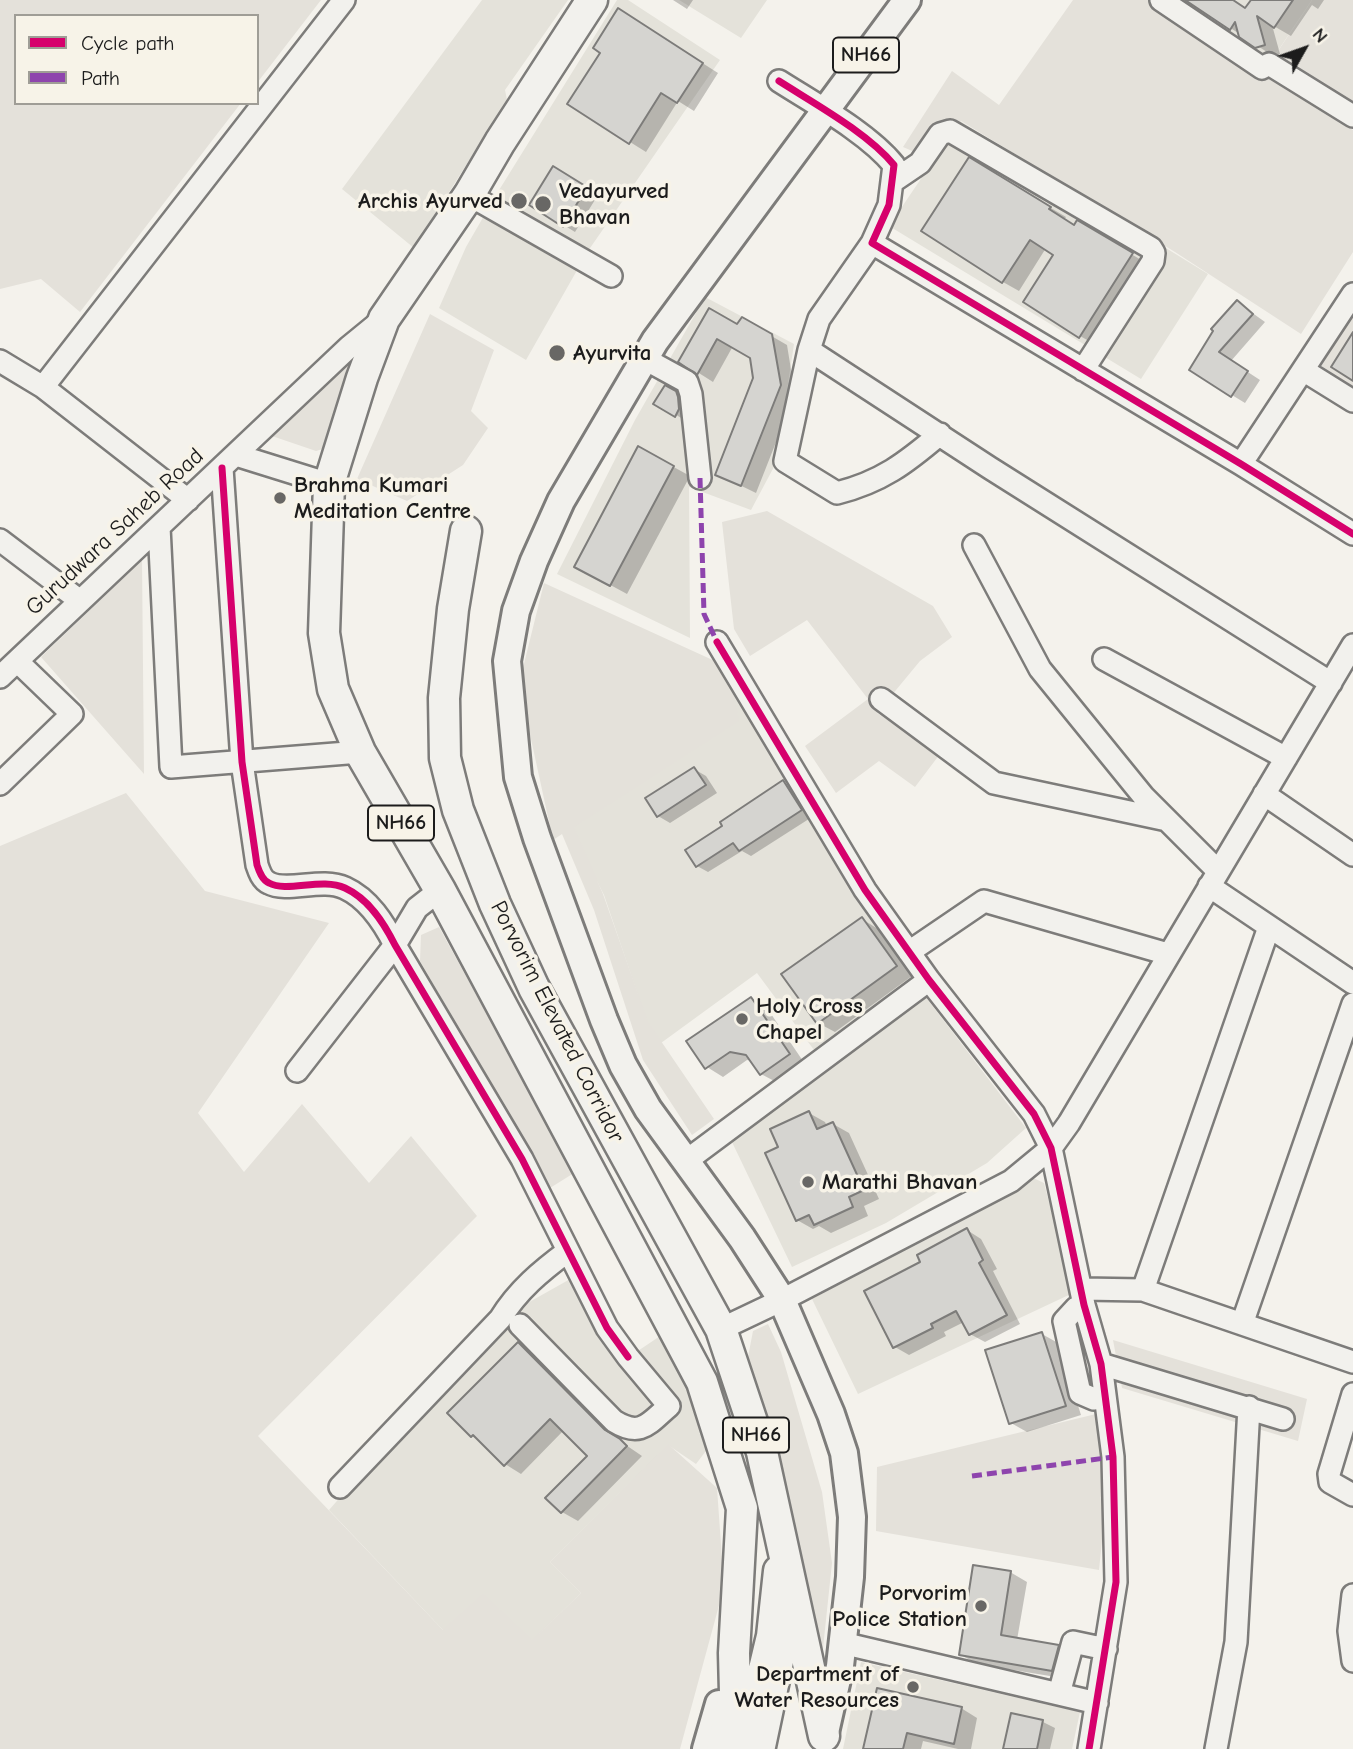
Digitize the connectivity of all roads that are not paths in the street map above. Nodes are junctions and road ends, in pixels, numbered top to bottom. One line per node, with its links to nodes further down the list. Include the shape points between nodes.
1 (344, 0): 19 (street)
2 (592, 0): 9 (highway, NH66)
3 (907, 0): 6 (main road, NH66)
4 (1161, 0): 7 (street, via 1262,68 1269,64)
5 (779, 81): 6 (street)
6 (825, 110): 8 (street, via 884,153 894,165); 15 (main road, NH66)
7 (1353, 116)
8 (892, 182): 10 (street, via 889,205); 17 (street, via 920,163 940,134 950,131 1151,248 1153,261)
9 (469, 195): 11 (street); 13 (highway, NH66)
10 (872, 243): 14 (street, via 819,319); 17 (street)
11 (611, 276)
12 (1352, 298): 18 (street)
13 (384, 319): 22 (street, Gurudwara Saheb Road); 25 (highway, NH66)
14 (809, 349): 21 (street); 21 (street, via 785,461 837,494 864,487 908,462)
15 (645, 359): 24 (street, via 687,382); 58 (main road, NH66, via 561,500 516,611 507,660 518,777 537,838 623,1065)
16 (0, 361): 19 (street)
17 (1083, 370): 23 (street)
18 (1303, 370): 20 (street); 23 (street)
19 (43, 387): 26 (street)
20 (1353, 401)
21 (940, 434): 38 (street)
22 (229, 461): 25 (street); 26 (street, Gurudwara Saheb Road); 42 (street)
23 (1241, 464): 29 (street)
24 (700, 478)
25 (329, 484): 40 (highway, NH66, via 324,633 333,689)
26 (188, 500): 27 (street, Gurudwara Saheb Road)
27 (159, 527): 32 (street, Gurudwara Saheb Road); 42 (street, via 171,767)
28 (466, 531): 65 (highway, Porvorim Elevated Corridor, via 444,698 446,758 458,810 534,988)
29 (1353, 534)
30 (0, 540): 32 (street)
31 (974, 545): 45 (street, via 1040,669)
32 (79, 600): 36 (street, Gurudwara Saheb Road)
33 (717, 642): 51 (street, via 865,890)
34 (1353, 645): 38 (street)
35 (1104, 659): 41 (street)
36 (17, 661): 37 (street, Gurudwara Saheb Road); 43 (street, via 72,715)
37 (0, 677)
38 (1331, 683): 41 (street)
39 (881, 699): 45 (street, via 994,783)
40 (360, 752): 42 (street); 48 (highway, NH66)
41 (1286, 758): 44 (street)
42 (242, 762): 50 (street, via 257,865 267,883 326,883 345,888 383,921)
43 (0, 784)
44 (1264, 794): 46 (street); 47 (street)
45 (1167, 820): 47 (street)
46 (1353, 855)
47 (1213, 878): 49 (street); 52 (street)
48 (440, 890): 50 (street, via 417,908); 79 (highway, NH66, via 702,1382 742,1508)
49 (1269, 927): 54 (street); 60 (street)
50 (395, 945): 56 (street); 59 (street, via 522,1159)
51 (909, 952): 52 (street, via 984,901); 53 (street)
52 (1168, 954): 57 (street)
53 (929, 980): 57 (street, via 1034,1114); 58 (street)
54 (1353, 983)
55 (1353, 1004): 63 (street)
56 (297, 1071)
57 (1051, 1147): 61 (street); 62 (street, via 1011,1181)
58 (686, 1161): 62 (main road, NH66)
59 (568, 1251): 64 (street, via 607,1328 669,1406 637,1430 626,1429); 72 (street, via 527,1284 500,1319)
60 (1143, 1290): 61 (street); 63 (street)
61 (1083, 1297): 67 (street); 69 (street, via 1064,1321 1080,1393 1094,1399)
62 (782, 1300): 65 (street); 77 (main road, via 844,1453 852,1517)
63 (1242, 1324): 66 (street)
64 (520, 1325)
65 (721, 1329): 74 (highway, NH66, via 762,1452)
66 (1353, 1362)
67 (1101, 1364): 69 (street); 70 (street)
68 (1353, 1394): 73 (street, via 1329,1474 1330,1482)
69 (1105, 1396): 78 (street, via 1113,1457 1116,1583)
70 (1249, 1408): 71 (street); 89 (street, via 1236,1642)
71 (1283, 1419)
72 (340, 1486)
73 (1353, 1495)
74 (782, 1543): 76 (highway, NH66); 83 (highway)
75 (1353, 1595): 80 (street, via 1349,1631)
76 (773, 1623): 86 (highway, NH66); 87 (street, via 783,1659)
77 (842, 1643): 81 (street); 83 (main road)
78 (1106, 1649): 81 (street, via 1073,1642); 82 (street)
79 (733, 1653): 84 (main road); 85 (highway, NH66, via 736,1693)
80 (1353, 1661)
81 (1059, 1695): 82 (street)
82 (1097, 1703): 88 (street)
83 (823, 1743)
84 (706, 1749)
85 (722, 1749)
86 (745, 1749)
87 (764, 1749)
88 (1088, 1749)
89 (1216, 1749)

